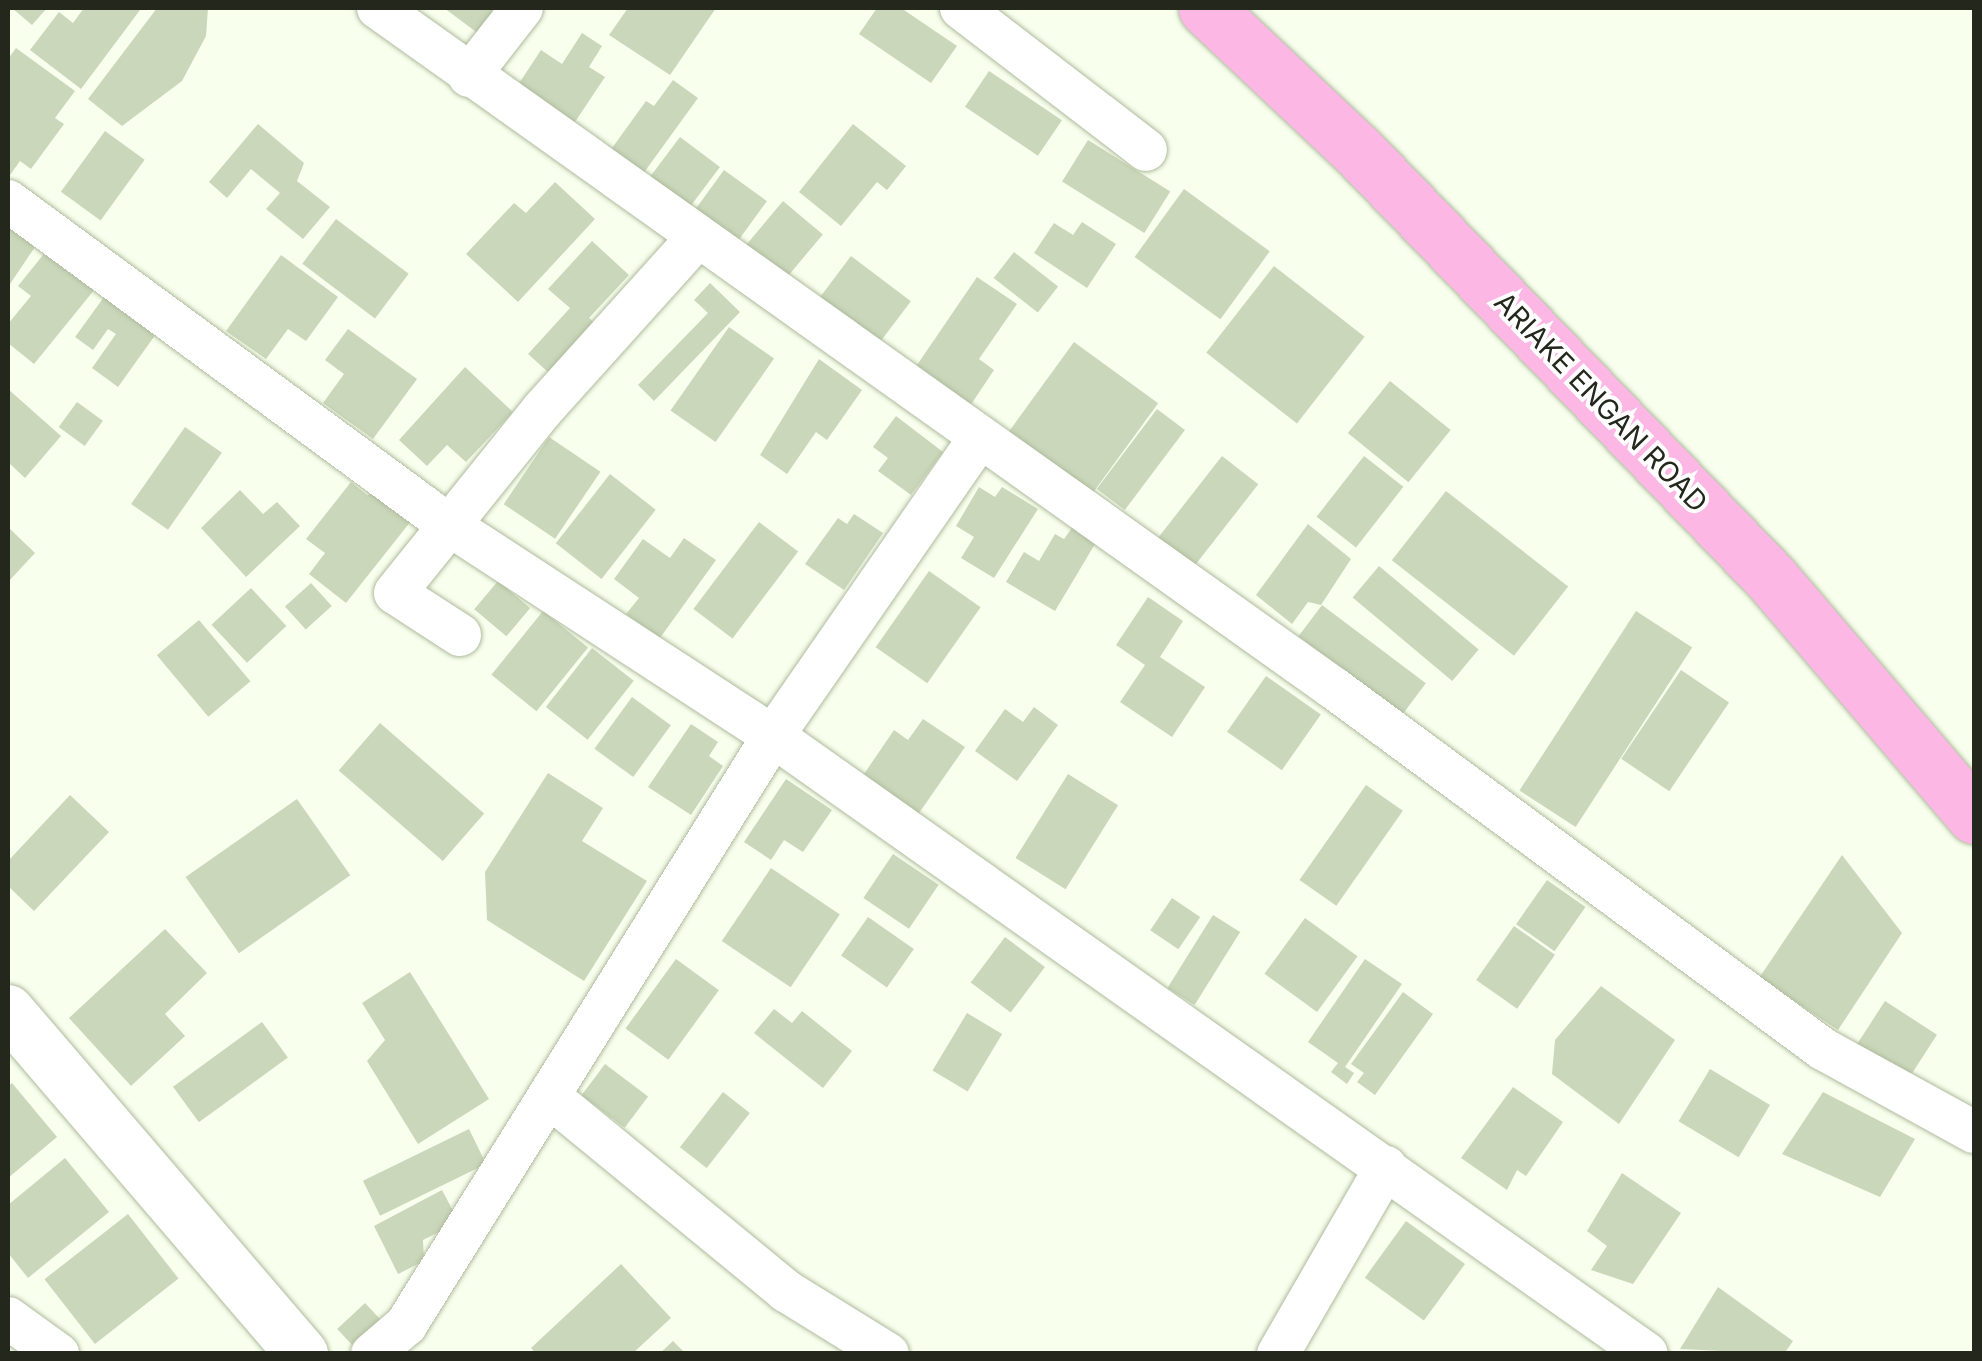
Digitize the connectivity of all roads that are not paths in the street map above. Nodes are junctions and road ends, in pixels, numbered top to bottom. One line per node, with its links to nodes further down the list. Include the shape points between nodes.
1 (378, 8): 5 (street)
2 (522, 8): 5 (street)
3 (961, 8): 6 (street)
4 (1206, 8): 13 (highway, ARIAKE ENGAN ROAD, via 1359,152 1745,551)
5 (469, 76): 8 (street)
6 (1146, 150)
7 (8, 202): 10 (street)
8 (697, 238): 9 (street); 10 (street)
9 (979, 438): 12 (street); 16 (street, via 1823,1049)
10 (446, 523): 11 (street, via 395,593); 12 (street)
11 (460, 635)
12 (773, 736): 15 (street); 17 (street)
13 (1974, 816)
14 (8, 1011): 21 (street)
15 (550, 1097): 22 (street, via 406,1325); 23 (street, via 786,1290)
16 (1974, 1132)
17 (1386, 1167): 19 (street); 24 (street)
18 (8, 1318): 20 (street)
19 (1638, 1351)
20 (58, 1354)
21 (302, 1354)
22 (372, 1354)
23 (888, 1354)
24 (1278, 1354)

